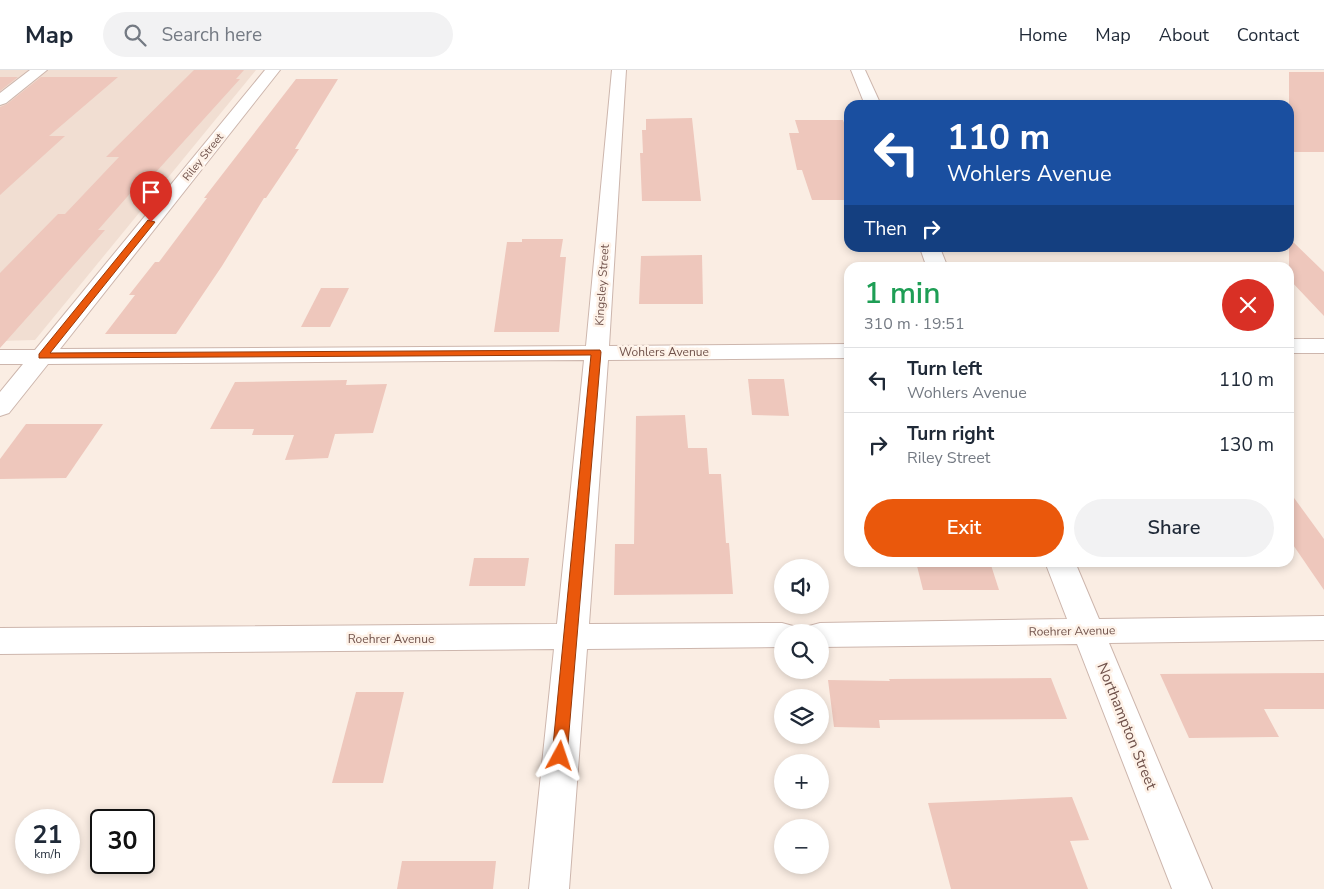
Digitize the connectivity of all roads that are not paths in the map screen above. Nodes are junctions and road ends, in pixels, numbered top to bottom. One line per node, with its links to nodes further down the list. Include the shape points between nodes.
1 (40, 70): 5 (street)
2 (273, 70): 11 (street, Riley Street)
3 (619, 70): 10 (street, Kingsley Street)
4 (858, 70): 6 (street)
5 (0, 100)
6 (871, 100)
7 (1294, 346): 8 (street)
8 (1324, 346)
9 (844, 350): 10 (street, Wohlers Avenue)
10 (597, 352): 11 (street, Wohlers Avenue); 19 (street, Kingsley Street)
11 (42, 356): 12 (street, Wohlers Avenue); 13 (street, Riley Street)
12 (0, 357)
13 (0, 408)
14 (1062, 567): 16 (street, Northampton Street)
15 (1324, 628): 16 (street, Roehrer Avenue)
16 (1089, 631): 18 (street, Roehrer Avenue); 22 (street, Northampton Street)
17 (774, 635): 19 (street, Roehrer Avenue)
18 (829, 635)
19 (570, 638): 20 (street, Roehrer Avenue); 21 (street, Kingsley Street)
20 (0, 642)
21 (549, 889)
22 (1192, 889)

